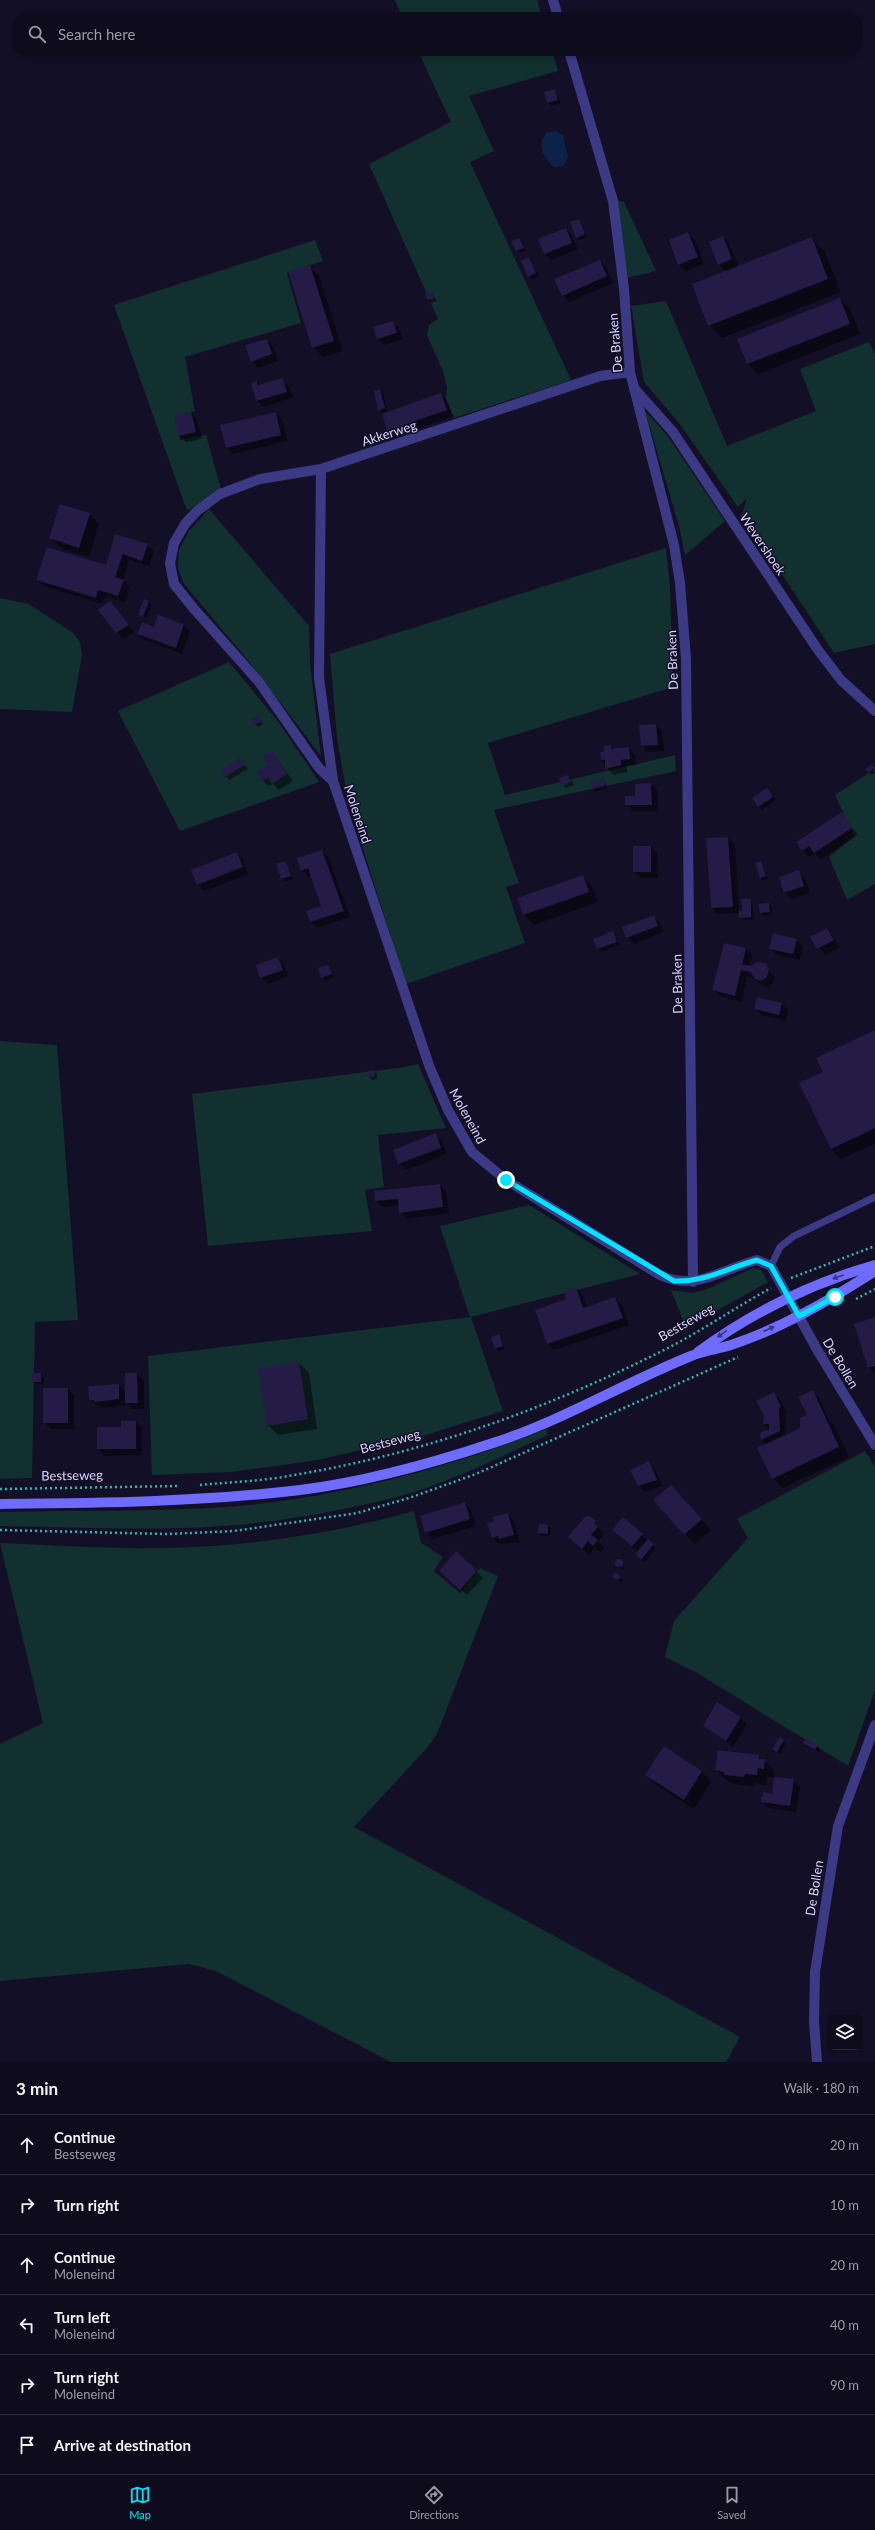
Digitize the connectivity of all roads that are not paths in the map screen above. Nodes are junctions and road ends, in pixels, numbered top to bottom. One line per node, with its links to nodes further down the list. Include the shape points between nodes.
1 (553, 0): 2 (street)
2 (557, 12)
3 (570, 56): 4 (street, De Braken, via 613,201 624,289)
4 (630, 372): 5 (street, De Braken); 6 (street, Akkerweg, via 600,376)
5 (633, 387): 8 (street, Wevershoek, via 673,432 818,650 841,680); 14 (street, De Braken, via 674,545 686,659)
6 (320, 469): 7 (street, Akkerweg, via 260,479 220,494 197,511 185,524); 9 (street, Moleneind, via 319,678)
7 (174, 543): 9 (street, Moleneind, via 170,563 174,584 259,682 319,768)
8 (875, 711)
9 (333, 781): 14 (street, Moleneind, via 430,1068 448,1110 472,1152 506,1180 660,1275 674,1281)
10 (875, 1197): 12 (lane, via 794,1236 780,1247)
11 (875, 1265): 15 (main road, one-way to 15, via 827,1280)
12 (771, 1266): 14 (street, Moleneind, via 757,1260); 15 (street)
13 (875, 1271): 16 (main road)
14 (693, 1282)
15 (789, 1298): 16 (street, De Bollen); 17 (main road, one-way to 17, via 726,1330)
16 (799, 1316): 17 (main road, one-way to 16, via 732,1345); 18 (street, De Bollen)
17 (693, 1355): 19 (main road, via 549,1422 495,1443 386,1474 301,1490 175,1502)
18 (875, 1445)
19 (0, 1504)
20 (875, 1725): 21 (street, De Bollen, via 837,1834 814,1972)
21 (817, 2062)

